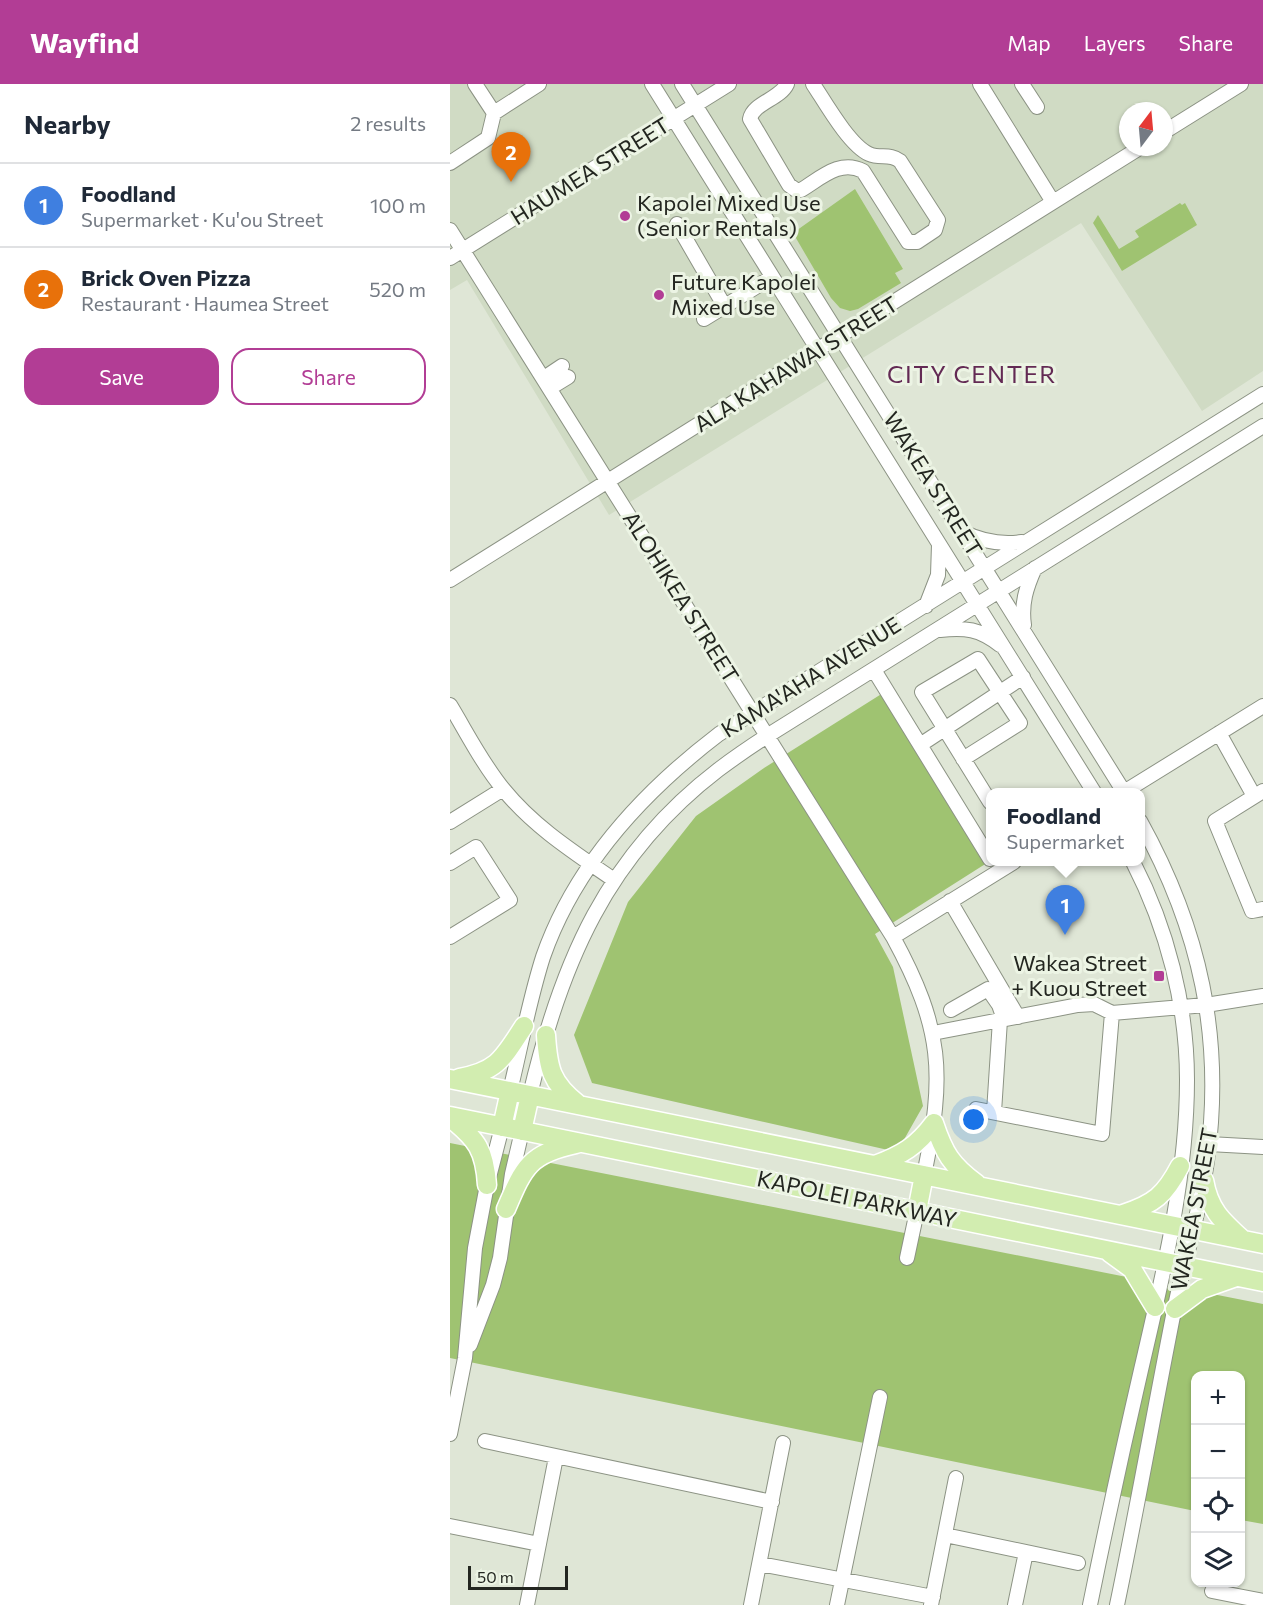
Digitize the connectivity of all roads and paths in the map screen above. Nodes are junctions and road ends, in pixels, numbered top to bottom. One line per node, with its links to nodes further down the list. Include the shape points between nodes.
1 (475, 84): 13 (street)
2 (539, 84): 13 (street)
3 (652, 84): 14 (street, WAKEA STREET)
4 (682, 84): 11 (street, WAKEA STREET)
5 (729, 84): 11 (street, HAUMEA STREET)
6 (787, 84): 7 (street, via 752,112 750,119 789,185 801,190 841,166 857,168 863,171 908,242 917,242 935,230 938,220 900,161 893,156 877,157 865,152)
7 (813, 84)
8 (980, 84): 18 (street)
9 (1022, 84): 12 (street)
10 (1241, 84): 15 (street)
11 (696, 105): 14 (street, HAUMEA STREET); 26 (street, WAKEA STREET)
12 (1037, 107)
13 (494, 113): 17 (street, via 488,138)
14 (674, 119): 21 (street, HAUMEA STREET); 23 (street, WAKEA STREET)
15 (1173, 126)
16 (1127, 156): 18 (street, ALA KAHAWAI STREET)
17 (450, 163)
18 (1053, 202): 26 (street, ALA KAHAWAI STREET)
19 (677, 224): 24 (street)
20 (450, 230): 21 (street, ALOHIKEA STREET)
21 (462, 251): 22 (street, HAUMEA STREET); 29 (street, ALOHIKEA STREET)
22 (450, 258)
23 (772, 277): 24 (street); 27 (street, WAKEA STREET)
24 (725, 306): 25 (street)
25 (704, 319)
26 (840, 337): 27 (street, ALA KAHAWAI STREET); 33 (street, WAKEA STREET)
27 (818, 350): 32 (street, ALA KAHAWAI STREET); 35 (street, WAKEA STREET)
28 (565, 372): 29 (street)
29 (547, 383): 32 (street, ALOHIKEA STREET)
30 (1263, 394): 34 (street, KAMA'AHA AVENUE)
31 (1263, 426): 37 (street, KAMA'AHA AVENUE)
32 (608, 481): 38 (street, ALA KAHAWAI STREET); 51 (street, ALOHIKEA STREET)
33 (963, 531): 34 (street, via 990,542); 36 (street, WAKEA STREET)
34 (1028, 541): 36 (street, KAMA'AHA AVENUE)
35 (939, 544): 39 (street, WAKEA STREET); 42 (street, via 938,575)
36 (985, 568): 39 (street, KAMA'AHA AVENUE); 40 (street, WAKEA STREET)
37 (1035, 568): 40 (street, KAMA'AHA AVENUE); 43 (street, via 1024,598)
38 (450, 580)
39 (963, 582): 41 (street, WAKEA STREET); 42 (street, KAMA'AHA AVENUE)
40 (999, 591): 41 (street, KAMA'AHA AVENUE); 43 (street, WAKEA STREET)
41 (977, 604): 44 (street, KAMA'AHA AVENUE); 45 (street, WAKEA STREET)
42 (926, 606): 51 (street, KAMA'AHA AVENUE)
43 (1025, 630): 58 (street, WAKEA STREET)
44 (934, 631): 45 (street, via 972,630 988,635); 46 (street, KAMA'AHA AVENUE)
45 (1005, 649): 47 (street, WAKEA STREET)
46 (874, 670): 54 (street, KAMA'AHA AVENUE); 55 (street)
47 (1023, 677): 48 (street); 57 (street, WAKEA STREET)
48 (999, 693): 52 (street); 52 (street, via 978,659 922,692); 56 (street, via 1020,723)
49 (450, 705): 60 (street)
50 (1263, 706): 53 (street)
51 (753, 712): 54 (street, ALOHIKEA STREET); 69 (street, KAMA'AHA AVENUE, via 719,734 655,787)
52 (944, 729): 55 (street); 56 (street)
53 (1220, 733): 59 (street); 61 (street)
54 (767, 736): 72 (street, KAMA'AHA AVENUE, via 717,770 672,810); 76 (street, ALOHIKEA STREET)
55 (920, 745): 66 (street)
56 (963, 759): 62 (street)
57 (1092, 788)
58 (1122, 788)
59 (1131, 788)
60 (503, 789): 63 (street); 69 (street, via 541,828)
61 (1259, 794): 74 (street, via 1215,820 1252,911)
62 (986, 796)
63 (450, 822)
64 (1145, 830): 78 (street, WAKEA STREET, via 1189,929)
65 (986, 834): 66 (street)
66 (978, 839): 67 (street)
67 (986, 852)
68 (450, 863): 75 (street, via 476,847 510,900)
69 (591, 864): 72 (street); 83 (street, KAMA'AHA AVENUE, via 555,927)
70 (991, 866): 73 (street)
71 (1135, 866): 79 (street, WAKEA STREET, via 1154,906)
72 (614, 880): 85 (street, KAMA'AHA AVENUE, via 572,957)
73 (950, 901): 76 (street); 82 (street)
74 (1263, 909)
75 (450, 937)
76 (893, 937): 84 (street, ALOHIKEA STREET, via 920,990)
77 (1263, 996): 78 (street)
78 (1206, 1005): 79 (street); 97 (street, WAKEA STREET, via 1212,1085)
79 (1181, 1007): 81 (street); 100 (street, WAKEA STREET, via 1187,1080)
80 (951, 1010): 82 (street, via 988,989)
81 (1112, 1013): 82 (street, via 1094,1004); 91 (street, via 1102,1134)
82 (1007, 1019): 84 (street); 91 (street)
83 (524, 1026): 86 (main road, via 497,1064 476,1075); 87 (street, KAMA'AHA AVENUE)
84 (933, 1033): 93 (street, ALOHIKEA STREET, via 938,1077)
85 (546, 1035): 88 (street, KAMA'AHA AVENUE); 89 (main road, via 551,1074)
86 (452, 1079): 87 (main road, KAPOLEI PARKWAY)
87 (510, 1091): 88 (main road, KAPOLEI PARKWAY); 94 (main road)
88 (530, 1095): 89 (main road, KAPOLEI PARKWAY); 95 (main road)
89 (580, 1105): 99 (main road, KAPOLEI PARKWAY)
90 (976, 1109): 91 (street)
91 (994, 1112)
92 (450, 1117): 94 (main road, KAPOLEI PARKWAY); 103 (main road, via 480,1148)
93 (934, 1123): 99 (main road, via 908,1150); 101 (street, ALOHIKEA STREET); 104 (main road, via 949,1159)
94 (502, 1127): 95 (main road, KAPOLEI PARKWAY); 103 (street)
95 (522, 1131): 96 (main road, KAPOLEI PARKWAY); 105 (street)
96 (582, 1143): 105 (main road, via 557,1148 534,1159); 106 (main road, KAPOLEI PARKWAY)
97 (1209, 1144): 98 (street); 102 (street, WAKEA STREET)
98 (1263, 1147)
99 (875, 1165): 101 (main road, KAPOLEI PARKWAY)
100 (1180, 1166): 107 (main road, via 1155,1201); 108 (street, WAKEA STREET)
101 (924, 1175): 104 (main road, KAPOLEI PARKWAY); 106 (main road)
102 (1204, 1180): 109 (street, WAKEA STREET); 110 (main road, via 1215,1213)
103 (487, 1185): 120 (street, via 472,1269)
104 (980, 1186): 107 (main road, KAPOLEI PARKWAY)
105 (506, 1209): 120 (street, via 493,1285)
106 (917, 1211): 112 (main road, KAPOLEI PARKWAY); 113 (street)
107 (1121, 1215): 108 (main road, KAPOLEI PARKWAY)
108 (1172, 1225): 109 (main road, KAPOLEI PARKWAY); 114 (street, WAKEA STREET)
109 (1193, 1229): 110 (main road, KAPOLEI PARKWAY); 115 (street, WAKEA STREET)
110 (1242, 1239): 111 (main road, KAPOLEI PARKWAY)
111 (1263, 1244)
112 (1106, 1250): 114 (main road, KAPOLEI PARKWAY); 118 (main road, via 1132,1269)
113 (907, 1258)
114 (1164, 1261): 115 (main road, KAPOLEI PARKWAY); 118 (street, WAKEA STREET)
115 (1184, 1266): 116 (main road, KAPOLEI PARKWAY); 119 (street, WAKEA STREET)
116 (1239, 1277): 117 (main road, KAPOLEI PARKWAY); 119 (main road, via 1202,1289)
117 (1263, 1282)
118 (1155, 1310): 142 (street, WAKEA STREET)
119 (1174, 1312): 143 (street, WAKEA STREET)
120 (465, 1358): 122 (street)
121 (880, 1397): 134 (street)
122 (450, 1434)
123 (484, 1442): 125 (street)
124 (783, 1443): 127 (street)
125 (556, 1457): 127 (street); 130 (street)
126 (956, 1478): 129 (street)
127 (772, 1502): 133 (street)
128 (450, 1526): 130 (street)
129 (945, 1535): 131 (street); 136 (street)
130 (539, 1544): 138 (street)
131 (1026, 1552): 132 (street); 141 (street)
132 (1078, 1563)
133 (760, 1564): 134 (street); 139 (street)
134 (843, 1580): 136 (street); 140 (street)
135 (1211, 1593): 137 (street)
136 (932, 1601)
137 (1263, 1601)
138 (527, 1605)
139 (752, 1605)
140 (837, 1605)
141 (1015, 1605)
142 (1090, 1605)
143 (1117, 1605)

